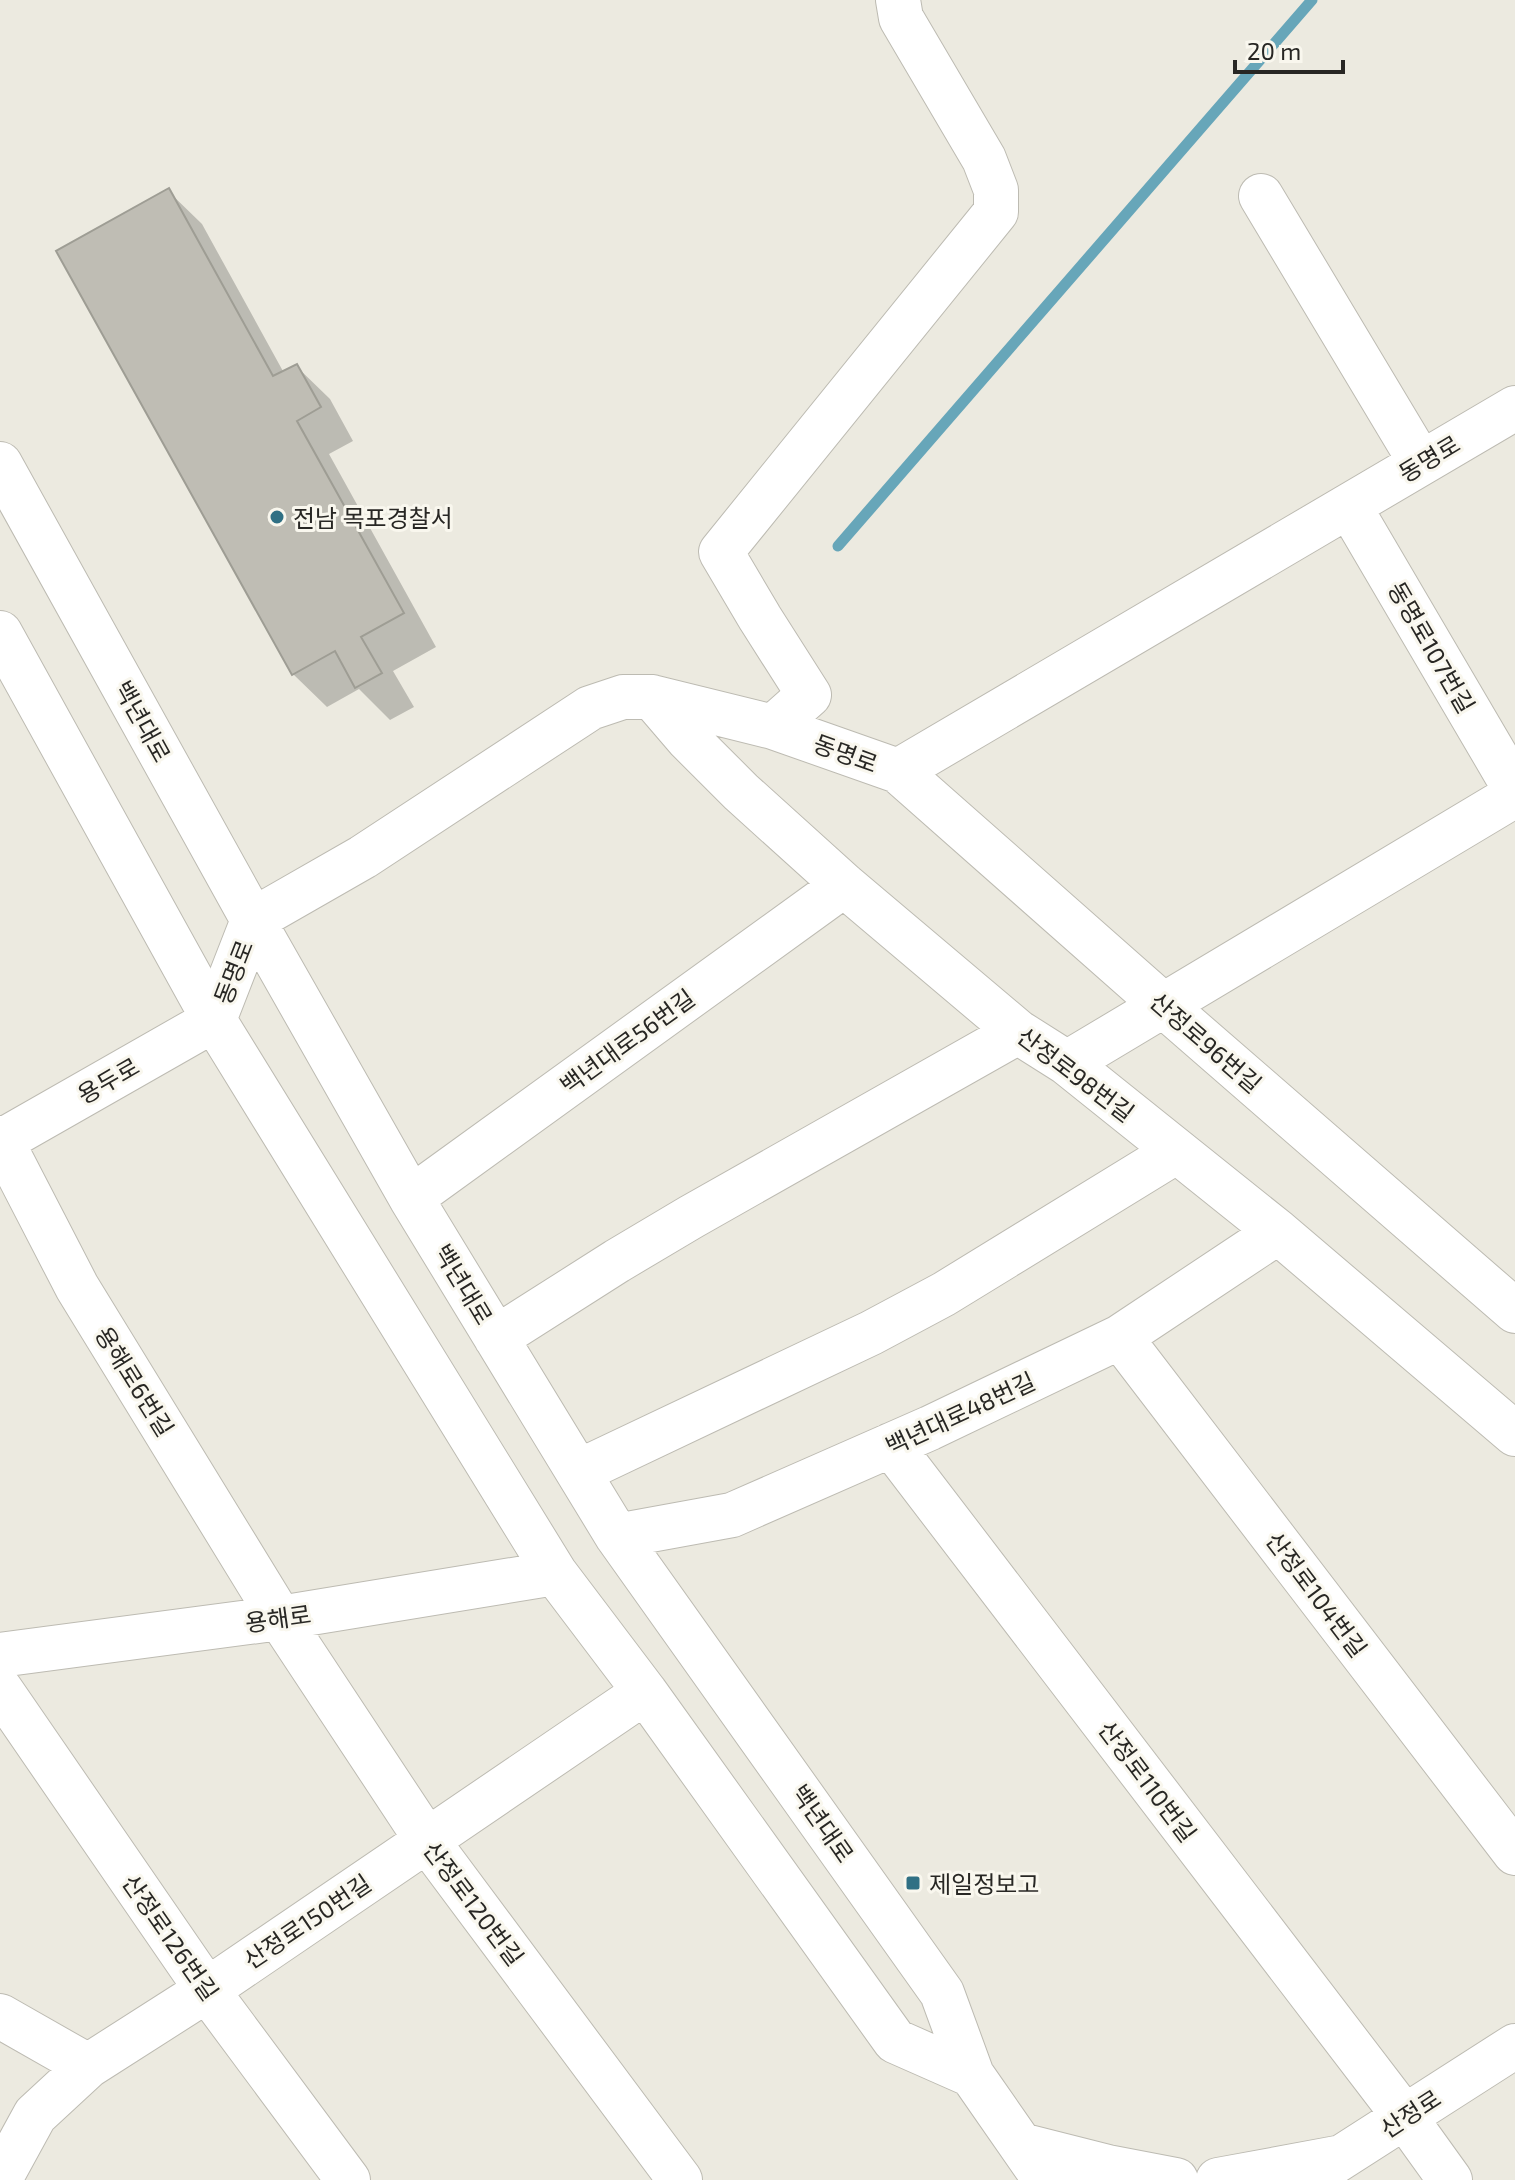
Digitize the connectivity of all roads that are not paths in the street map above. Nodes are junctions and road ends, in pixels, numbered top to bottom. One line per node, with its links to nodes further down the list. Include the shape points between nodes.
1 (898, 0): 9 (street, via 901,18 984,159 996,190 996,212 721,552 809,695)
2 (1261, 196): 4 (street)
3 (1515, 408): 4 (street, 동명로)
4 (1421, 463): 6 (street, 동명로)
5 (0, 464): 13 (street, 백년대로)
6 (1349, 506): 10 (street, 동명로); 11 (street, 동명로107번길)
7 (0, 633): 15 (street)
8 (652, 697): 9 (street, 동명로); 12 (street, 산정로98번길, via 741,792); 13 (street, 동명로, via 623,697 590,708 363,857)
9 (773, 727): 10 (street, 동명로)
10 (898, 771): 14 (street, 산정로96번길)
11 (1515, 792): 14 (street)
12 (844, 885): 16 (street, 산정로98번길); 20 (street, 백년대로56번길)
13 (253, 920): 15 (street, 동명로); 20 (street, 백년대로)
14 (1163, 1005): 17 (street); 22 (street, 산정로96번길)
15 (214, 1020): 18 (street, 용두로); 29 (street)
16 (1018, 1032): 17 (street, 산정로98번길); 24 (street, via 691,1217)
17 (1067, 1063): 19 (street, 산정로98번길)
18 (0, 1141): 30 (street, 용해로6번길, via 77,1287)
19 (1177, 1151): 21 (street, 산정로98번길); 27 (street, via 883,1327)
20 (411, 1198): 24 (street, 백년대로)
21 (1278, 1232): 23 (street, 백년대로48번길); 25 (street, 산정로98번길)
22 (1515, 1311)
23 (1120, 1337): 26 (street, 백년대로48번길); 35 (street, 산정로104번길)
24 (496, 1338): 27 (street, 백년대로)
25 (1515, 1434)
26 (891, 1445): 28 (street, 백년대로48번길, via 732,1515); 41 (street, 산정로110번길)
27 (578, 1472): 28 (street, 백년대로)
28 (617, 1536): 40 (street, 백년대로, via 942,1993)
29 (555, 1573): 30 (street, 용해로); 33 (street)
30 (280, 1618): 31 (street, 용해로); 34 (street, 산정로120번길)
31 (0, 1655)
32 (0, 1689): 36 (street, 산정로126번길)
33 (645, 1692): 34 (street, 산정로150번길); 40 (street, via 895,2041)
34 (426, 1839): 36 (street, 산정로150번길); 46 (street, 산정로120번길)
35 (1515, 1853)
36 (207, 1990): 39 (street, 산정로150번길); 45 (street, 산정로126번길)
37 (0, 2016): 39 (street)
38 (1515, 2046): 41 (street, 산정로)
39 (88, 2066): 44 (street, 산정로150번길, via 35,2115)
40 (972, 2075): 42 (street, 백년대로)
41 (1404, 2116): 43 (street, 산정로); 50 (street, 산정로110번길)
42 (1021, 2145): 47 (street, 백년대로); 48 (street)
43 (1325, 2172): 49 (street)
44 (0, 2179)
45 (348, 2180)
46 (680, 2180)
47 (1045, 2180)
48 (1176, 2180)
49 (1218, 2180)
50 (1450, 2180)

